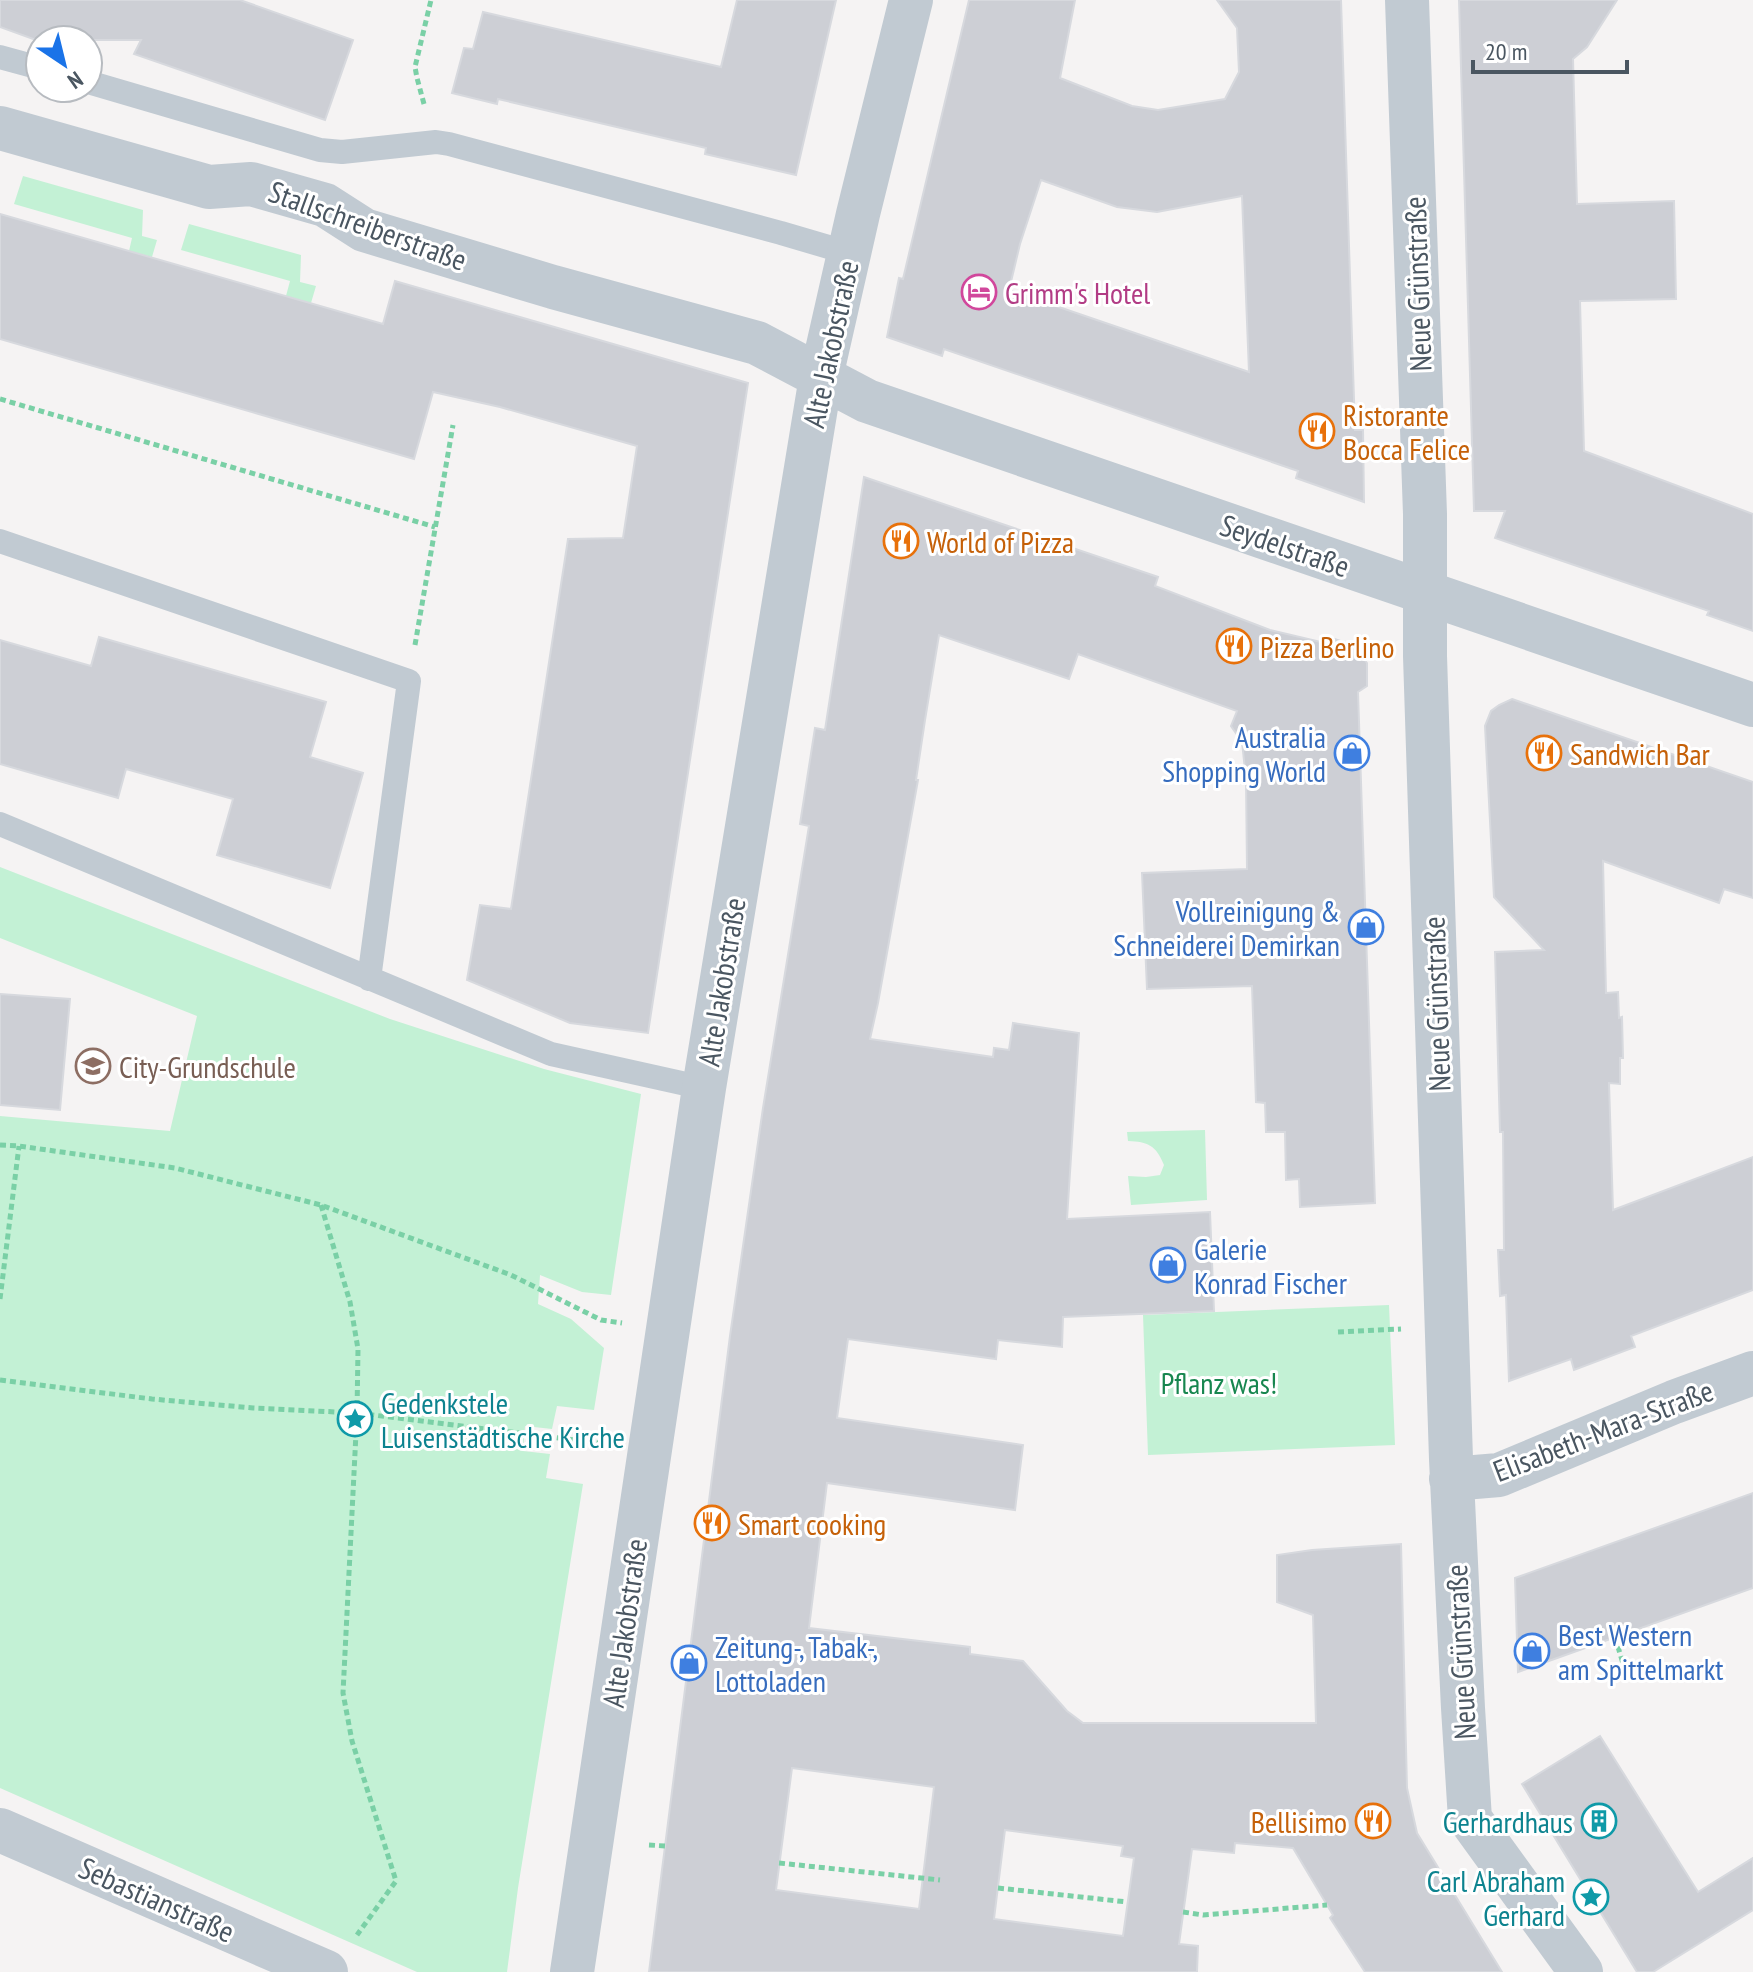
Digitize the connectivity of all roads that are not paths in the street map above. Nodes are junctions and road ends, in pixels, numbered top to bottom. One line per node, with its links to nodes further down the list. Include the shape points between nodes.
1 (911, 0): 7 (street, Alte Jakobstraße)
2 (1407, 0): 10 (street, Neue Grünstraße)
3 (0, 57): 4 (lane)
4 (24, 64)
5 (104, 87): 7 (lane, Stallschreiberstraße, via 320,150 449,144)
6 (0, 128): 8 (street, Stallschreiberstraße, via 209,187 251,184 325,205 364,230 757,343)
7 (849, 253): 8 (street, Alte Jakobstraße)
8 (821, 377): 10 (street, Seydelstraße, via 867,401); 14 (street, Alte Jakobstraße)
9 (0, 541): 13 (lane, via 409,681)
10 (1425, 592): 11 (street, Seydelstraße); 16 (street, Neue Grünstraße)
11 (1753, 705)
12 (0, 824): 13 (lane)
13 (369, 979): 14 (lane, via 551,1054)
14 (704, 1088): 19 (street, Alte Jakobstraße)
15 (1753, 1373): 16 (street, Elisabeth-Mara-Straße, via 1499,1475)
16 (1451, 1479): 20 (street, Neue Grünstraße, via 1470,1819)
17 (0, 1830): 18 (street, Sebastianstraße)
18 (325, 1964)
19 (572, 1972)
20 (1581, 1972)

